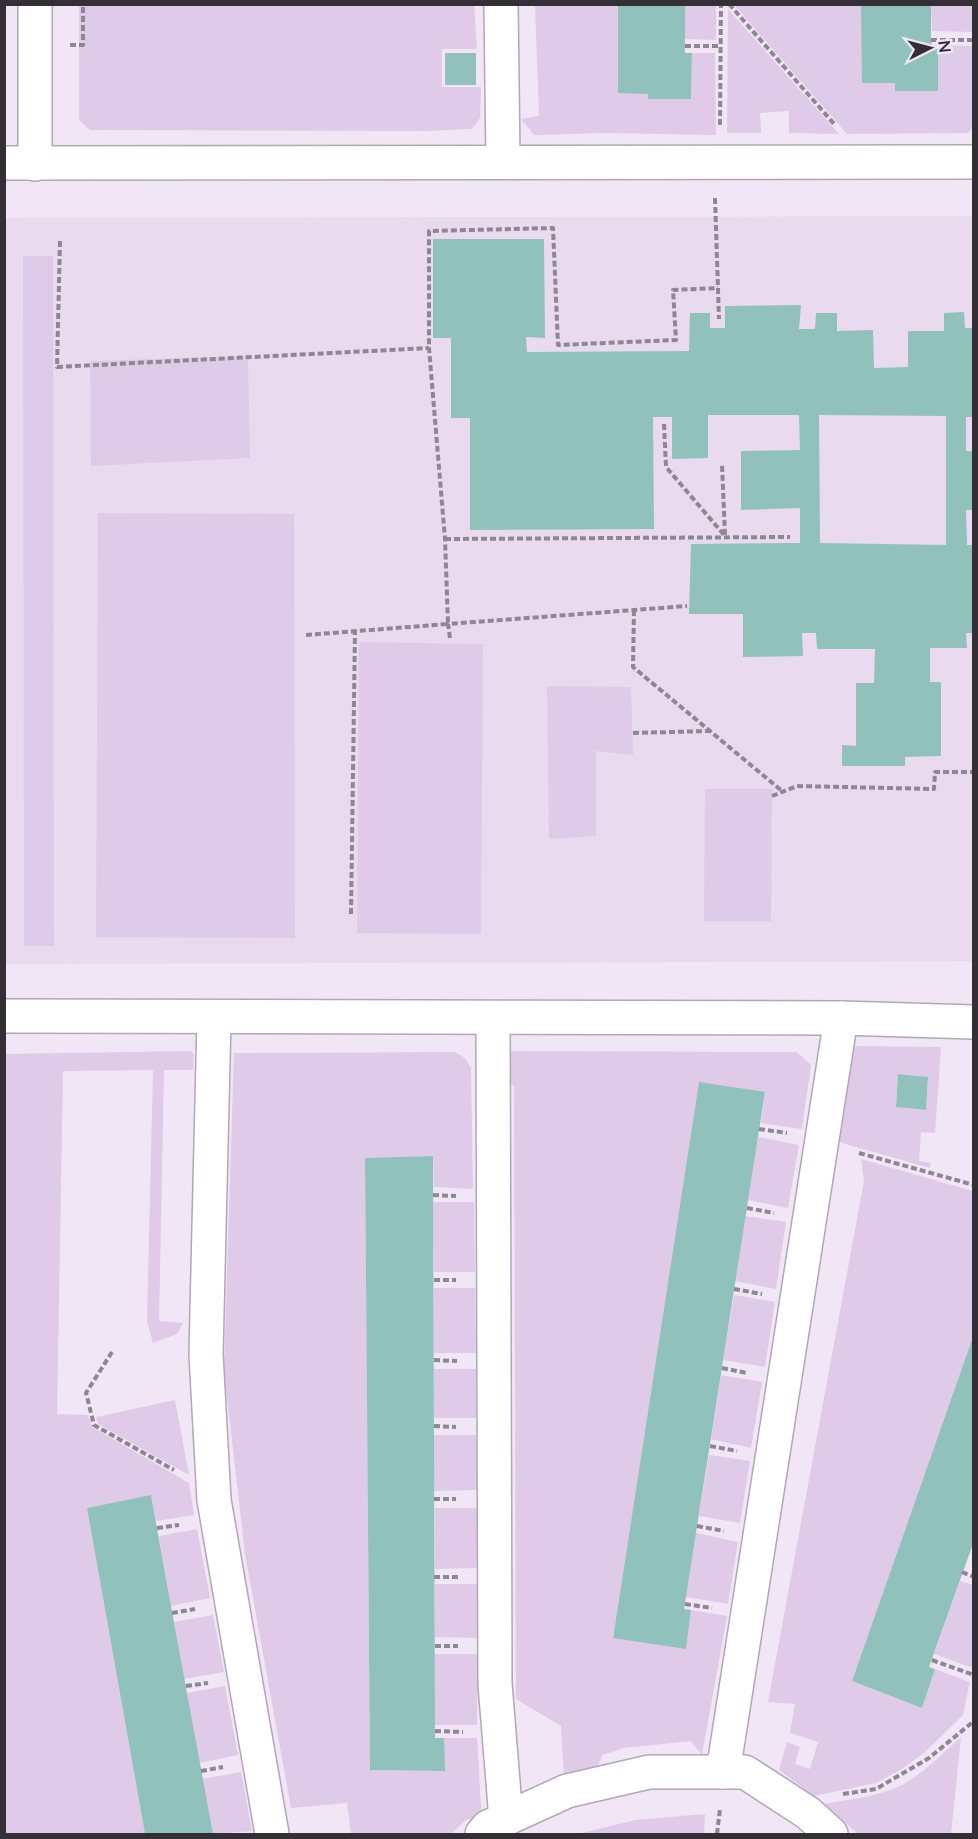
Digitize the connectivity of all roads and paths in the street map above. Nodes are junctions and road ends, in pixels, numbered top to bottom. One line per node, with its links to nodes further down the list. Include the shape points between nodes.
1 (35, 4): 14 (street)
2 (501, 4): 11 (street)
3 (720, 4): 8 (path)
4 (729, 4): 10 (path)
5 (931, 40): 6 (path)
6 (974, 40)
7 (685, 46): 8 (path)
8 (720, 46): 9 (path)
9 (720, 126)
10 (838, 128)
11 (503, 162): 12 (street); 14 (street)
12 (714, 162): 13 (street); 16 (path)
13 (974, 162)
14 (20, 164)
15 (60, 241): 18 (path, via 57,367)
16 (718, 288): 17 (path); 18 (path, via 673,290 676,340 558,345 553,228 429,231)
17 (719, 319)
18 (429, 348): 23 (path)
19 (664, 424): 21 (path, via 666,467)
20 (722, 464): 21 (path)
21 (724, 536): 22 (path); 23 (path)
22 (790, 537)
23 (445, 539): 26 (path)
24 (687, 606): 25 (path)
25 (634, 609): 26 (path); 30 (path, via 633,667)
26 (448, 624): 27 (path); 29 (path)
27 (355, 631): 28 (path); 35 (path)
28 (306, 635)
29 (450, 638)
30 (710, 731): 31 (path); 33 (path)
31 (633, 732)
32 (974, 772): 33 (path, via 935,772 934,789 797,786)
33 (782, 791): 34 (path)
34 (772, 796)
35 (351, 915)
36 (4, 1016): 39 (street)
37 (493, 1018): 38 (street); 39 (street); 54 (street)
38 (841, 1018): 40 (street); 41 (street)
39 (214, 1019): 55 (street, via 206,1354 214,1500)
40 (974, 1022)
41 (822, 1143): 42 (path); 52 (street)
42 (974, 1185)
43 (747, 1208): 44 (path)
44 (781, 1215)
45 (112, 1352): 46 (path, via 86,1393 94,1425)
46 (184, 1476)
47 (962, 1572): 48 (path)
48 (974, 1576)
49 (932, 1660): 50 (path)
50 (974, 1675)
51 (974, 1721): 53 (path, via 929,1758 876,1789 820,1798)
52 (723, 1772): 53 (street, via 745,1772); 54 (street, via 649,1772 567,1791)
53 (819, 1824)
54 (494, 1827)
55 (272, 1834)

